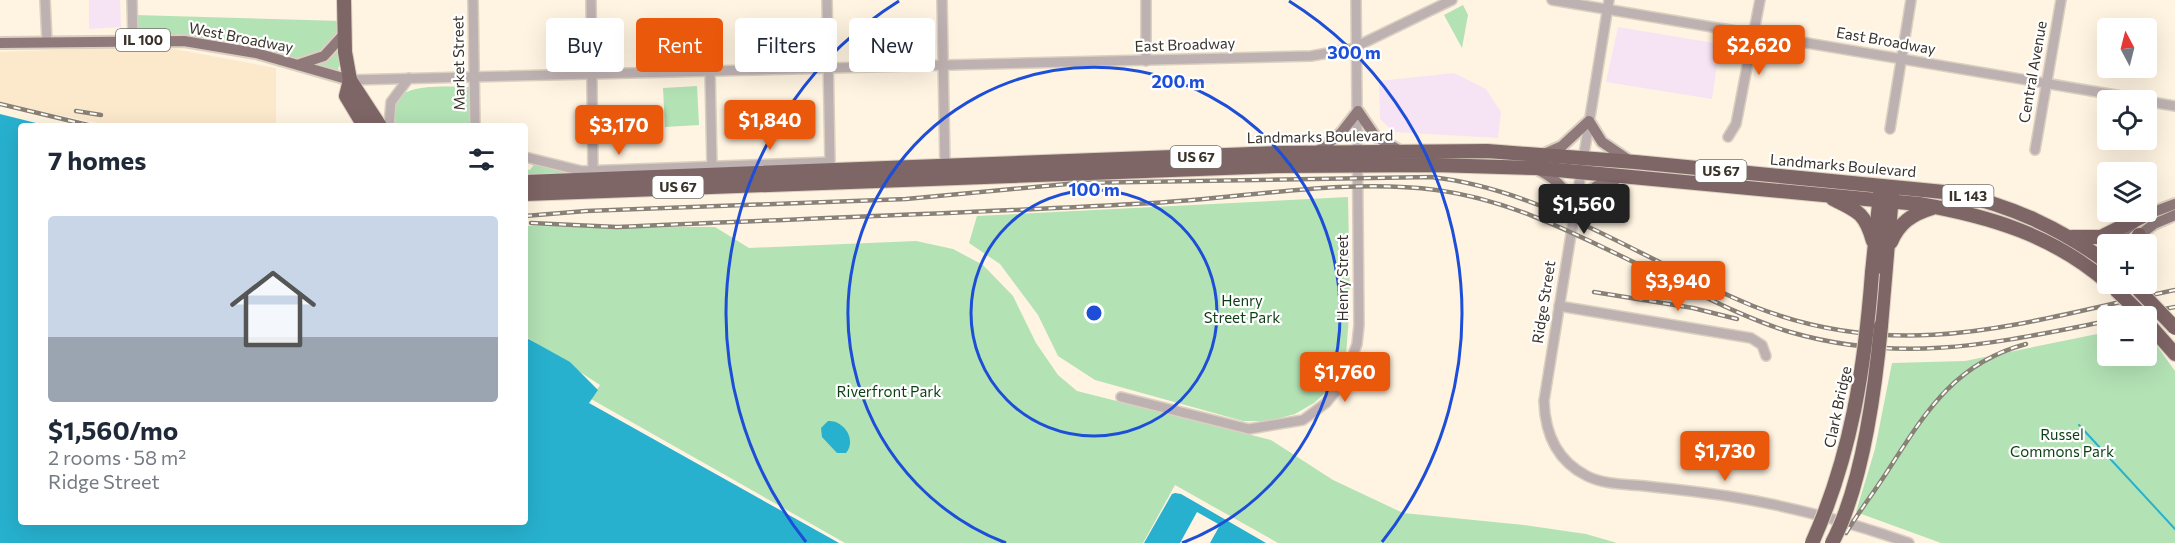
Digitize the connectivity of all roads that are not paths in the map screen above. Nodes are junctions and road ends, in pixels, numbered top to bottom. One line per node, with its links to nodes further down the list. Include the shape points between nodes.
1 (45, 0): 20 (street)
2 (132, 0): 19 (street)
3 (344, 0): 17 (highway)
4 (473, 0): 32 (street, Market Street)
5 (591, 0): 31 (street)
6 (828, 0): 16 (street)
7 (942, 0): 26 (street)
8 (1146, 0): 24 (street)
9 (1356, 0): 22 (street, Henry Street)
10 (1452, 0): 22 (street, East Broadway)
11 (1552, 0): 15 (street, East Broadway)
12 (1760, 0): 18 (street)
13 (1911, 0): 23 (street)
14 (2061, 0): 35 (street, Central Avenue)
15 (1608, 5): 18 (street, East Broadway); 40 (street, Ridge Street)
16 (828, 18)
17 (345, 34): 25 (main road, via 324,56); 34 (highway)
18 (1753, 34): 23 (street, East Broadway); 46 (street, via 1736,124)
19 (133, 40): 20 (main road, West Broadway / IL 100); 25 (main road, West Broadway / IL 100, via 166,39 220,46)
20 (47, 42): 21 (main road, West Broadway / IL 100)
21 (0, 43)
22 (1357, 46): 24 (street, East Broadway, via 1311,56); 39 (street, Henry Street)
23 (1901, 59): 35 (street, East Broadway); 45 (street)
24 (1146, 61): 26 (street, East Broadway)
25 (298, 64): 34 (main road, West Broadway / IL 100)
26 (943, 66): 27 (street, East Broadway); 56 (street)
27 (837, 69)
28 (671, 72): 31 (street, East Broadway)
29 (710, 72): 55 (street)
30 (828, 72): 55 (street, via 830,162)
31 (592, 74): 32 (street, East Broadway); 57 (street)
32 (474, 77): 33 (street, West Broadway); 44 (street, Market Street)
33 (409, 78): 34 (street, West Broadway); 43 (street, via 391,102)
34 (350, 80): 41 (highway, via 346,96); 42 (highway)
35 (2046, 83): 36 (street, East Broadway); 47 (street, Central Avenue)
36 (2097, 92)
37 (2157, 103): 38 (street, East Broadway)
38 (2175, 106)
39 (1358, 111): 48 (main road, via 1341,133); 49 (main road, via 1375,136); 51 (street, Henry Street)
40 (1589, 121): 52 (main road); 53 (main road, via 1609,150); 54 (street, Ridge Street)
41 (362, 123)
42 (378, 123)
43 (389, 123)
44 (475, 123)
45 (1890, 129)
46 (1728, 137)
47 (2035, 150)
48 (1317, 152): 51 (highway, Landmarks Boulevard / US 67); 56 (highway, Landmarks Boulevard / US 67)
49 (1402, 152): 51 (highway, Landmarks Boulevard / US 67); 52 (highway, Landmarks Boulevard / US 67, via 1487,151)
50 (528, 158): 57 (street)
51 (1359, 158): 52 (highway, Landmarks Boulevard / US 67); 61 (highway, Landmarks Boulevard / US 67); 84 (street, Henry Street, via 1357,344 1343,382 1326,403 1303,420 1249,429)
52 (1537, 162): 54 (highway, Landmarks Boulevard / US 67); 67 (main road, via 1567,194)
53 (1635, 162): 54 (highway, Landmarks Boulevard / US 67); 60 (highway, Landmarks Boulevard / US 67)
54 (1582, 166): 58 (highway, Landmarks Boulevard / US 67); 67 (street, Ridge Street)
55 (712, 167): 57 (street)
56 (945, 167): 59 (highway, Landmarks Boulevard / US 67)
57 (593, 171)
58 (1633, 177): 62 (highway, Landmarks Boulevard / US 67); 67 (main road, via 1604,181 1584,195)
59 (528, 182)
60 (1887, 186): 63 (highway); 71 (highway, Landmarks Boulevard / IL 143, via 1980,199 2022,212)
61 (528, 194)
62 (1826, 196): 63 (highway, Landmarks Boulevard / IL 143); 72 (highway, US 67, via 1860,212)
63 (1885, 201): 65 (highway, Landmarks Boulevard / IL 143); 72 (highway)
64 (2175, 204): 66 (main road)
65 (1935, 207): 72 (highway, via 1905,221); 74 (highway, Landmarks Boulevard / IL 143, via 2027,231)
66 (2157, 211)
67 (1574, 214): 78 (street, Ridge Street)
68 (2175, 215): 70 (main road, via 2154,224)
69 (2132, 222): 71 (highway, via 2101,237)
70 (2143, 234)
71 (2071, 237): 73 (highway, Landmarks Boulevard / IL 143)
72 (1882, 250): 75 (highway, US 67)
73 (2097, 261)
74 (2097, 265)
75 (1879, 274): 85 (highway, Clark Bridge / US 67, bridge, via 1848,442 1834,491); 86 (highway, Clark Bridge / US 67, bridge, via 1878,361 1851,492)
76 (2126, 294): 79 (highway, IL 143, bridge)
77 (2143, 294): 80 (highway, bridge)
78 (1559, 306): 83 (street, via 1751,338 1762,345); 87 (street, Ridge Street, via 1544,415 1552,443 1567,462 1599,481 1782,506)
79 (2135, 306)
80 (2175, 328)
81 (2157, 333): 82 (highway)
82 (2171, 349)
83 (1766, 356)
84 (1121, 398)
85 (1812, 543)
86 (1832, 543)
87 (1910, 543)

